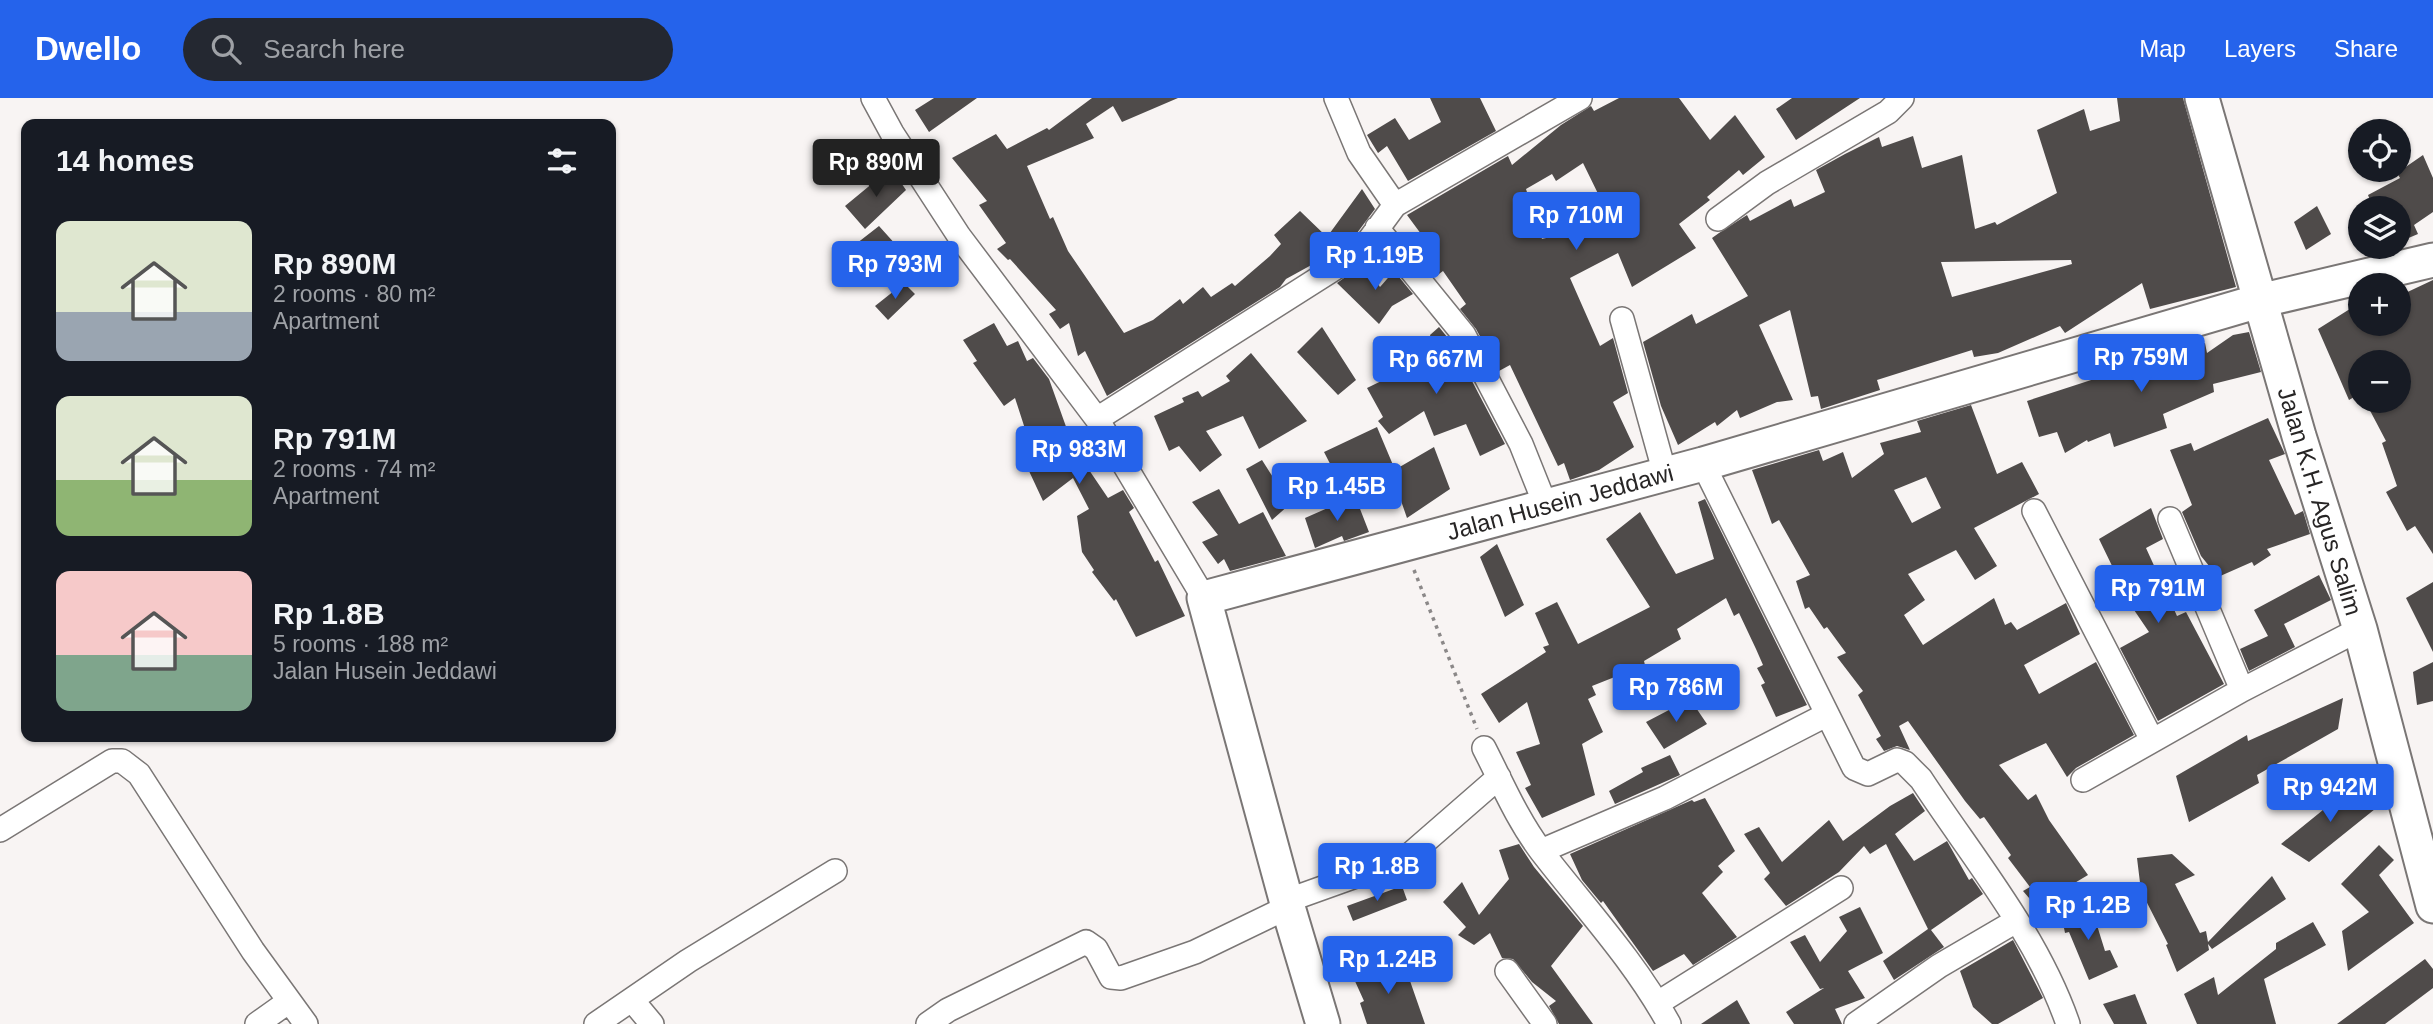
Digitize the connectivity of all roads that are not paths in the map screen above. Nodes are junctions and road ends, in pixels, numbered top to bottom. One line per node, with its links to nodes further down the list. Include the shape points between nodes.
1 (873, 98): 12 (street, via 959,236)
2 (1336, 98): 6 (street, via 1359,153)
3 (1580, 98): 6 (street)
4 (1902, 98): 7 (street)
5 (2202, 98): 10 (street, Jalan K.H. Agus Salim)
6 (1395, 205): 8 (street)
7 (1718, 219)
8 (1377, 228): 12 (street, via 1343,263); 15 (street, via 1464,335 1521,444)
9 (2433, 260): 10 (street, Jalan Husein Jeddawi)
10 (2259, 301): 13 (street, Jalan Husein Jeddawi); 19 (street, Jalan K.H. Agus Salim)
11 (1622, 319): 14 (street)
12 (1097, 419): 18 (street)
13 (1703, 464): 14 (street, Jalan Husein Jeddawi); 21 (street)
14 (1665, 474): 15 (street, Jalan Husein Jeddawi)
15 (1545, 504): 18 (street, Jalan Husein Jeddawi)
16 (2034, 511): 22 (street)
17 (2170, 519): 20 (street)
18 (1204, 598): 30 (street)
19 (2360, 629): 20 (street); 31 (street, Jalan K.H. Agus Salim)
20 (2242, 690): 22 (street)
21 (1826, 715): 27 (street, via 1665,798); 32 (street, via 1859,773 1868,774 1897,760 1915,773)
22 (2152, 740): 25 (street)
23 (1484, 748): 24 (street)
24 (1499, 777): 27 (street, via 1512,807); 30 (street, via 1406,858)
25 (2083, 780)
26 (0, 831): 35 (street, via 112,761 127,763 139,774)
27 (1541, 851): 36 (street, via 1632,964)
28 (835, 871): 34 (street)
29 (1842, 888): 36 (street)
30 (1287, 904): 42 (street, via 1195,952 1121,978 1111,977 1096,949 1086,942); 43 (street)
31 (2433, 906)
32 (2016, 921): 37 (street, via 2042,965); 45 (street, via 1939,966)
33 (1507, 971): 44 (street)
34 (632, 1000): 40 (street); 41 (street)
35 (288, 1002): 38 (street); 39 (street)
36 (1661, 1017)
37 (2063, 1022)
38 (257, 1024)
39 (306, 1024)
40 (596, 1024)
41 (652, 1024)
42 (928, 1024)
43 (1323, 1024)
44 (1545, 1024)
45 (1856, 1024)

